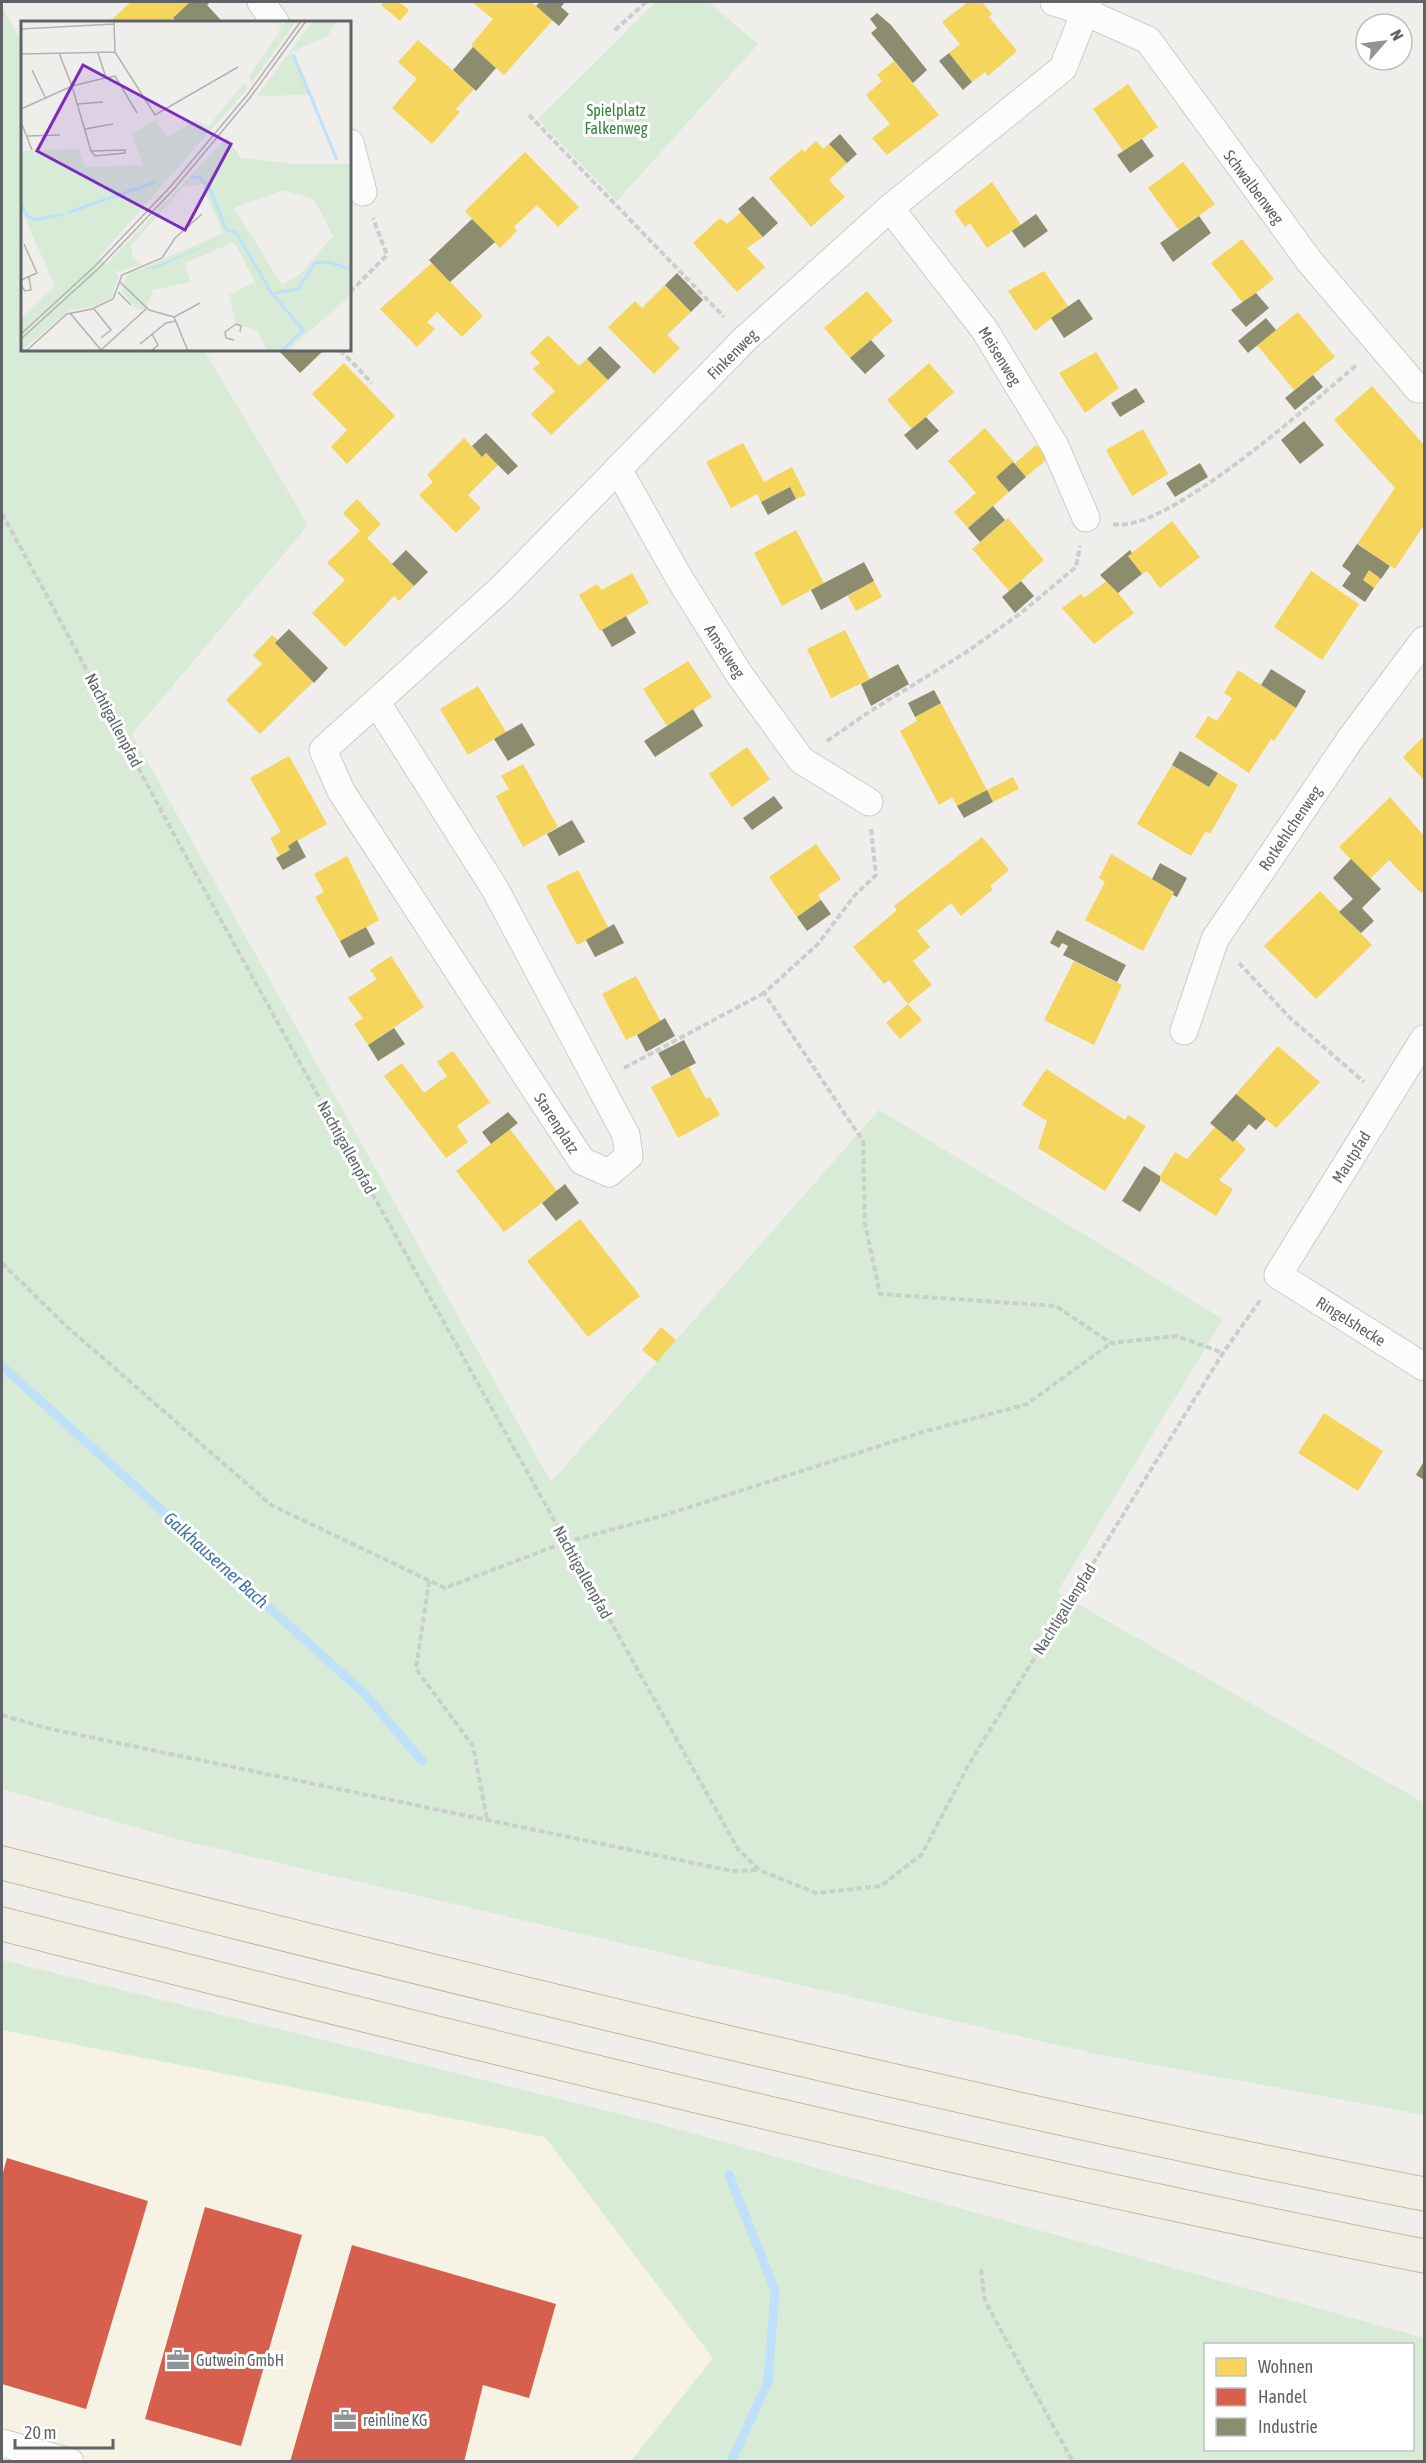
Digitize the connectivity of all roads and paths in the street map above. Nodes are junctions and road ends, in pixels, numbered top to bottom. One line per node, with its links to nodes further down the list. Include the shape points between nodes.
1 (261, 2): 5 (street)
2 (646, 2): 6 (path)
3 (1054, 2): 4 (street, Schwalbenweg)
4 (1086, 7): 10 (street, Finkenweg, via 1063,68); 13 (street, Schwalbenweg, via 1148,40 1250,183)
5 (274, 21)
6 (615, 30)
7 (529, 115): 12 (path)
8 (351, 147): 9 (street)
9 (363, 192): 11 (path, via 387,255)
10 (890, 208): 12 (street, Finkenweg); 19 (street, Meisenweg, via 984,329 1056,447)
11 (351, 290)
12 (745, 339): 17 (street, Finkenweg)
13 (1380, 346): 16 (street, Schwalbenweg); 19 (path, via 1251,452 1190,495 1123,527)
14 (341, 351): 15 (path)
15 (372, 383)
16 (1423, 390)
17 (618, 469): 21 (street, Finkenweg, via 501,589); 22 (street, Amselweg, via 733,664)
18 (2, 514): 35 (path, Nachtigallenpfad, via 192,867)
19 (1086, 518): 22 (path, via 1076,567 965,653 869,712)
20 (1425, 640): 24 (street, Rotkehlchenweg, via 1351,738)
21 (378, 703): 28 (street, Starenplatz, via 495,889); 28 (street, Starenplatz, via 323,750 341,791 582,1161 609,1173 629,1156 626,1135)
22 (801, 760): 23 (street, Amselweg)
23 (869, 802): 25 (path, via 876,875 855,895 818,944)
24 (1215, 939): 26 (street, Rotkehlchenweg); 29 (path, via 1289,1017)
25 (764, 993): 28 (path); 32 (path, via 863,1141 865,1223 880,1294 1056,1306)
26 (1184, 1031)
27 (1425, 1039): 29 (street, Mautpfad)
28 (597, 1082)
29 (1386, 1101): 31 (street, Mautpfad)
30 (2, 1263): 36 (path, via 64,1324 271,1505)
31 (1278, 1275): 33 (path, Nachtigallenpfad); 34 (street, Ringelshecke)
32 (1111, 1343): 33 (path, via 1177,1336); 35 (path, via 1027,1404 923,1432 662,1516)
33 (1222, 1353): 40 (path, Nachtigallenpfad, via 969,1764 922,1854 881,1886 816,1893)
34 (1425, 1367)
35 (566, 1542): 36 (path, via 445,1588); 40 (path, Nachtigallenpfad, via 738,1850)
36 (429, 1581): 38 (path, via 416,1669 473,1746)
37 (2, 1715): 38 (path, via 46,1728)
38 (487, 1819): 40 (path, via 732,1871)
39 (2, 1863): 42 (highway, via 471,1983 916,2087)
40 (759, 1870)
41 (2, 1924): 43 (highway, via 458,2040 886,2141)
42 (1425, 2194)
43 (1425, 2256)
44 (981, 2269): 47 (path, via 985,2301)
45 (2, 2443): 46 (street)
46 (70, 2462)
47 (1073, 2462)

